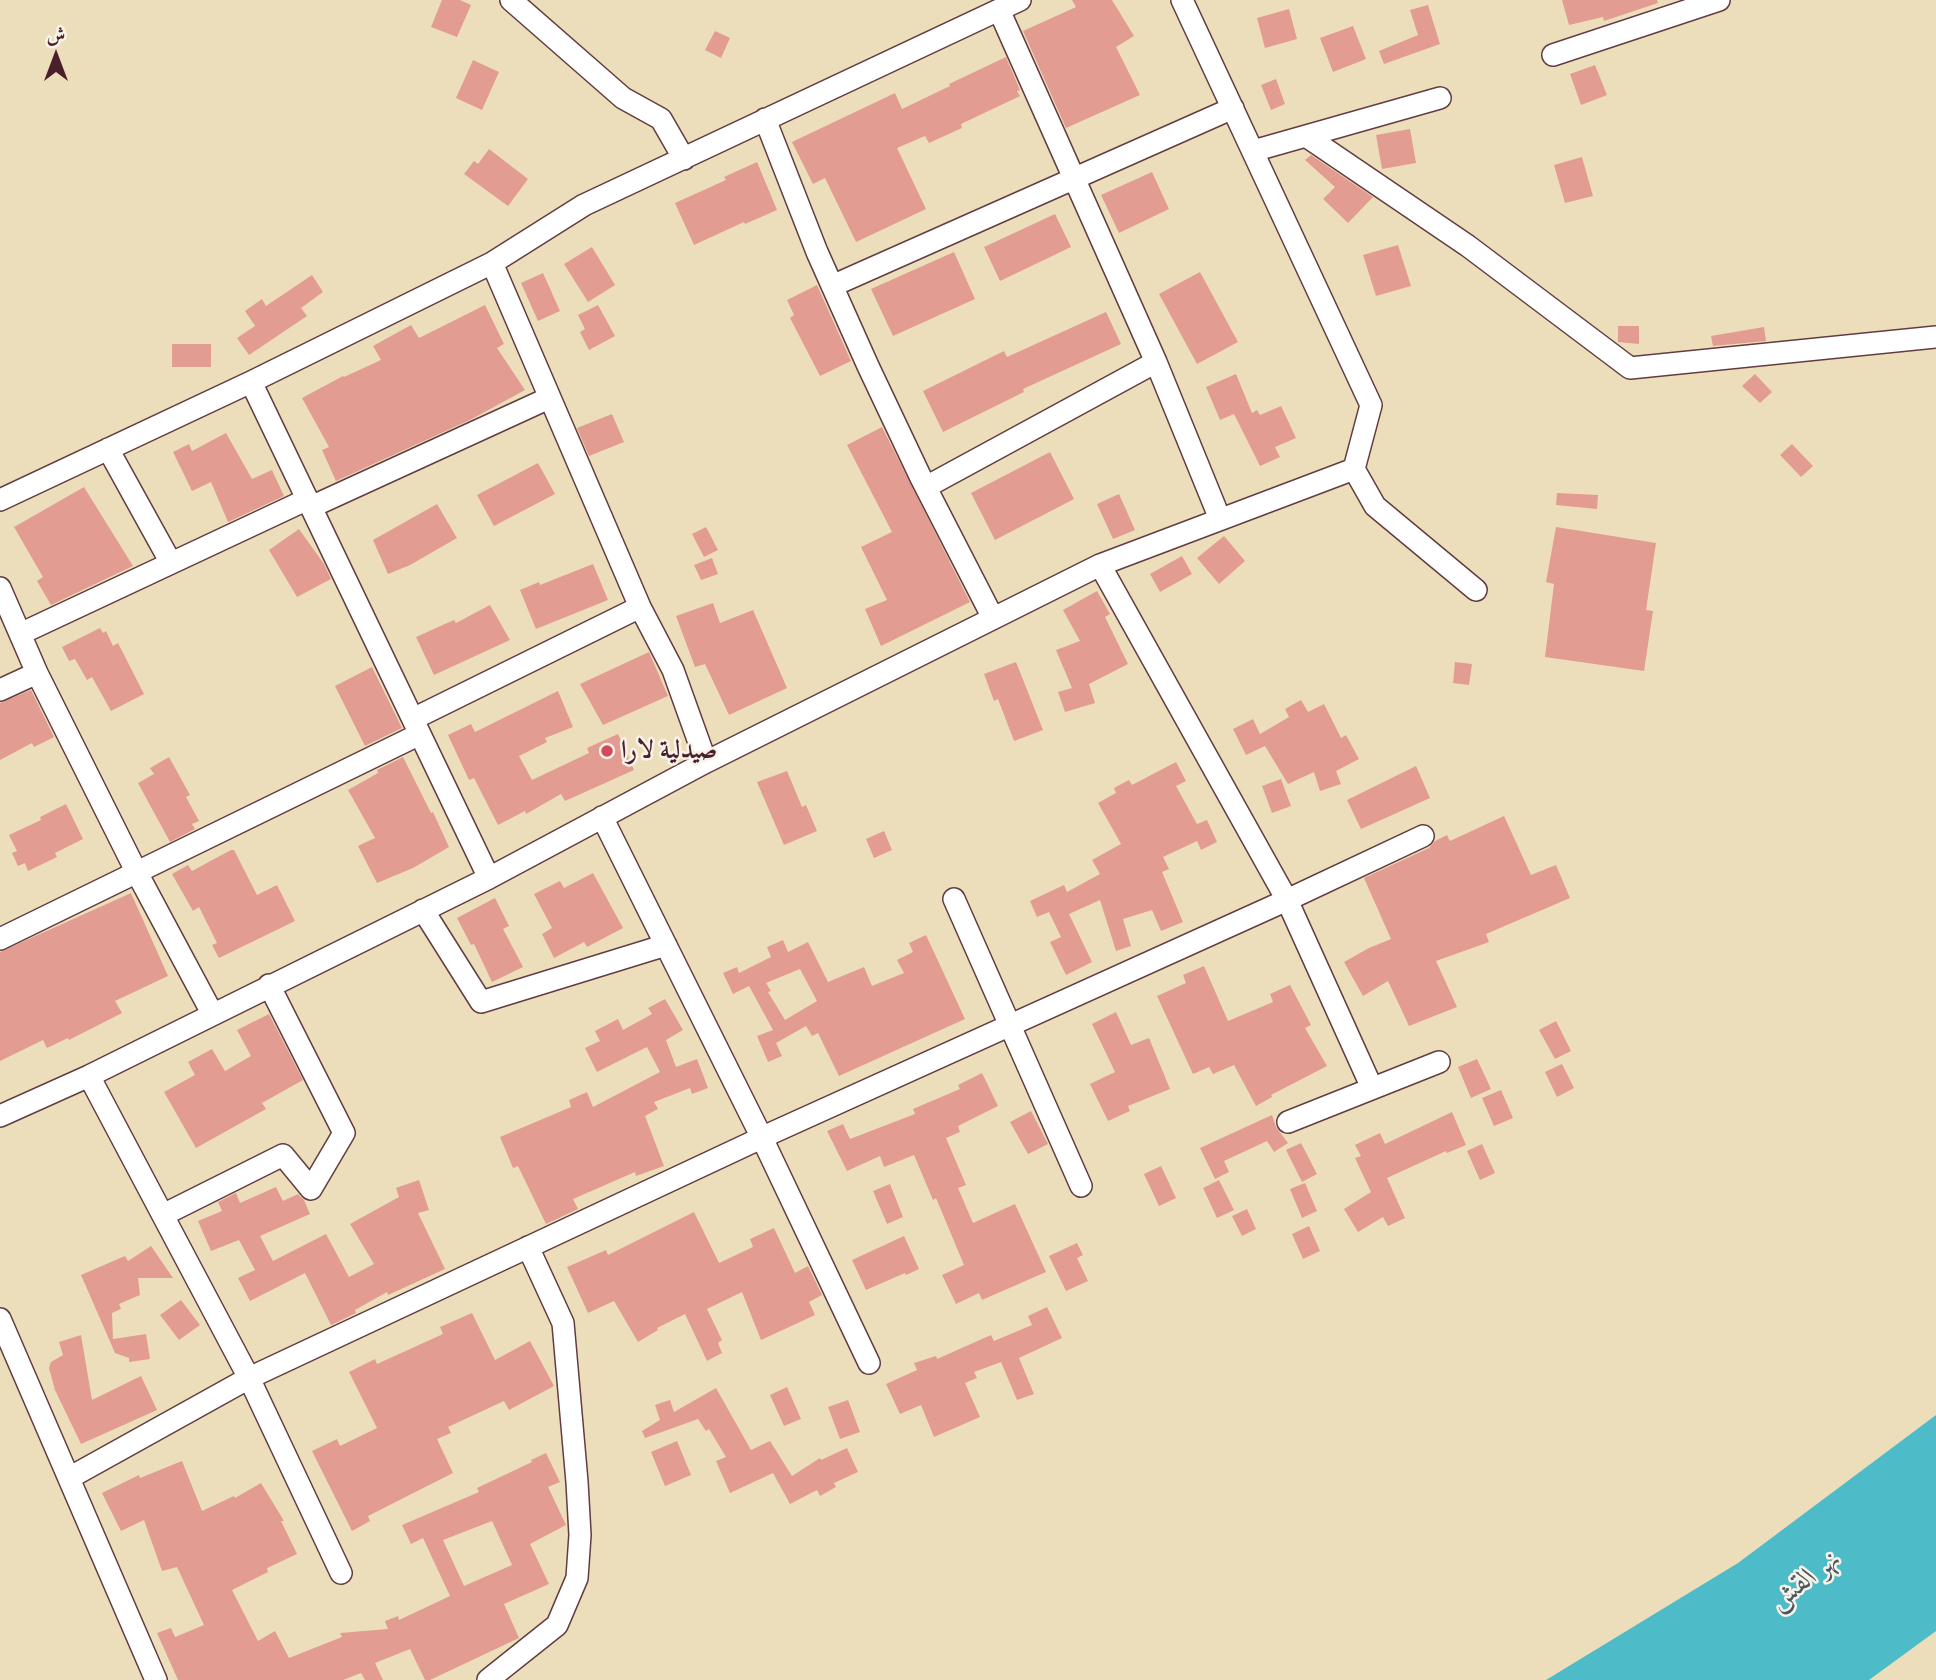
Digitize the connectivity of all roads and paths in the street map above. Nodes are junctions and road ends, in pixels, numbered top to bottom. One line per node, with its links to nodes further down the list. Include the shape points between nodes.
1 (511, 0): 12 (street, via 623,98 661,119)
2 (1020, 0): 5 (street)
3 (1182, 0): 8 (street)
4 (1719, 0): 6 (street)
5 (999, 10): 9 (street); 13 (street)
6 (1553, 55)
7 (1440, 98): 10 (street)
8 (1233, 108): 11 (street); 13 (street)
9 (765, 119): 12 (street); 15 (street)
10 (1307, 136): 11 (street); 16 (street, via 1468,246 1630,368)
11 (1253, 151): 21 (street, via 1371,405)
12 (684, 159): 14 (street, via 584,205)
13 (1073, 179): 15 (street); 17 (street)
14 (492, 263): 18 (street); 19 (street)
15 (832, 286): 22 (street)
16 (1936, 337)
17 (1156, 362): 22 (street); 25 (street)
18 (251, 382): 20 (street); 24 (street)
19 (550, 398): 24 (street); 30 (street)
20 (108, 449): 23 (street); 26 (street)
21 (1354, 469): 25 (street); 29 (street, via 1375,506)
22 (926, 487): 31 (street)
23 (0, 500)
24 (309, 503): 26 (street); 35 (street)
25 (1220, 519): 27 (street)
26 (171, 563): 32 (street)
27 (1100, 565): 31 (street); 42 (street)
28 (0, 588): 32 (street)
29 (1476, 590)
30 (640, 607): 35 (street); 36 (street, via 673,670)
31 (993, 618): 36 (street)
32 (20, 634): 33 (street)
33 (37, 673): 34 (street); 39 (street)
34 (0, 690)
35 (416, 726): 39 (street); 40 (street)
36 (706, 762): 37 (street)
37 (602, 817): 40 (street); 45 (street)
38 (1423, 836): 42 (street)
39 (136, 871): 44 (street); 47 (street)
40 (489, 878): 43 (street)
41 (954, 899): 48 (street)
42 (1287, 900): 48 (street); 51 (street)
43 (423, 910): 45 (street, via 481,1002); 46 (street)
44 (0, 939)
45 (666, 945): 54 (street)
46 (269, 985): 47 (street); 56 (street, via 344,1133 311,1189 284,1155)
47 (212, 1013): 50 (street)
48 (1010, 1026): 54 (street); 55 (street)
49 (1439, 1062): 51 (street)
50 (89, 1076): 52 (street); 56 (street)
51 (1372, 1088): 53 (street)
52 (0, 1116)
53 (1288, 1122)
54 (762, 1138): 57 (street); 59 (street)
55 (1081, 1186)
56 (163, 1215): 60 (street)
57 (528, 1247): 60 (street); 64 (street, via 563,1324 580,1522 578,1578 557,1625)
58 (0, 1319): 61 (street)
59 (869, 1363)
60 (249, 1378): 61 (street); 62 (street)
61 (69, 1478): 63 (street)
62 (341, 1573)
63 (156, 1680)
64 (488, 1680)

